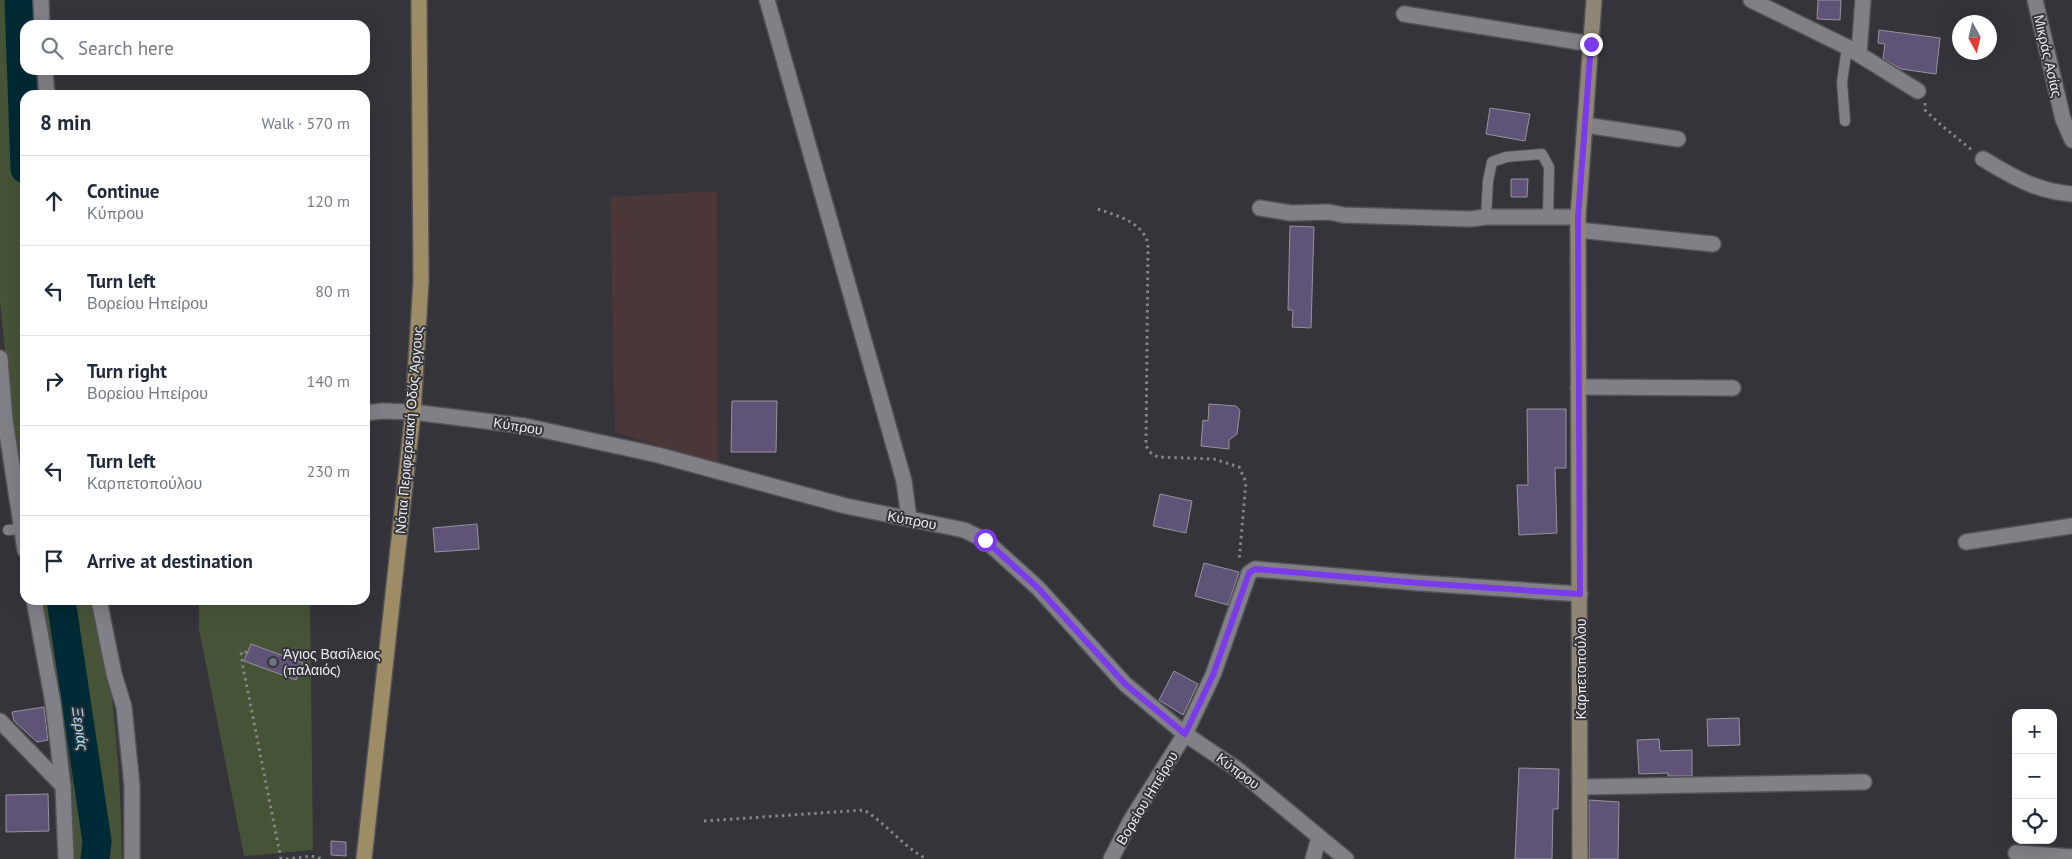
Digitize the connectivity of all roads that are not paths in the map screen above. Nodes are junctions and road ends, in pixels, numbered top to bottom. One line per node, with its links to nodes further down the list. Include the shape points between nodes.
1 (41, 0): 9 (street)
2 (418, 0): 30 (main road, Νότια Περιφερειακή Οδός Άργους, via 421,281)
3 (767, 0): 32 (street, via 904,482)
4 (1594, 0): 10 (main road, Καρπετοπούλου)
5 (1864, 0): 11 (street)
6 (2035, 0): 18 (street, Μικράς Ασίας, via 2061,110)
7 (1755, 1): 11 (street)
8 (1404, 14): 10 (street)
9 (42, 20)
10 (1591, 44): 16 (main road, Καρπετοπούλου)
11 (1853, 50): 14 (street); 15 (lane, via 1842,82)
12 (46, 75): 13 (street)
13 (47, 90)
14 (1918, 91)
15 (1845, 121)
16 (1585, 125): 17 (street); 24 (main road, Καρπετοπούλου)
17 (1678, 139)
18 (2072, 140)
19 (1983, 159): 20 (street, via 2024,183)
20 (2072, 194)
21 (1260, 208): 22 (street, via 1291,213)
22 (1486, 217): 23 (street); 23 (lane, via 1492,162 1506,157 1542,154 1549,168)
23 (1548, 217): 24 (street)
24 (1578, 223): 25 (street); 27 (main road, Καρπετοπούλου)
25 (1713, 244)
26 (0, 358): 31 (street)
27 (1578, 387): 28 (street); 36 (main road, Καρπετοπούλου)
28 (1733, 388)
29 (370, 412): 30 (street, Κύπρου)
30 (412, 412): 32 (street, Κύπρου, via 535,428 658,455 846,506); 49 (main road, Νότια Περιφερειακή Οδός Άργους)
31 (3, 420): 34 (street, via 14,530)
32 (909, 519): 40 (street, Κύπρου, via 964,530 985,540 1038,588 1125,684)
33 (2072, 526): 35 (street)
34 (20, 541)
35 (1966, 542)
36 (1580, 594): 40 (street, Βορείου Ηπείρου, via 1255,569 1249,573 1213,675); 43 (main road, Καρπετοπούλου)
37 (35, 605): 42 (street, via 53,702)
38 (100, 605): 48 (street, via 124,707 132,786)
39 (0, 721): 42 (street)
40 (1185, 734): 44 (street, Κύπρου, via 1238,769); 50 (street, Βορείου Ηπείρου, via 1131,820)
41 (1864, 782): 43 (street)
42 (63, 786): 47 (street)
43 (1582, 787): 53 (main road, Καρπετοπούλου)
44 (1319, 837): 51 (street); 52 (street, Κύπρου)
45 (2016, 854): 46 (street)
46 (2072, 858)
47 (66, 859)
48 (132, 859)
49 (364, 859)
50 (1111, 859)
51 (1313, 859)
52 (1346, 859)
53 (1580, 859)

